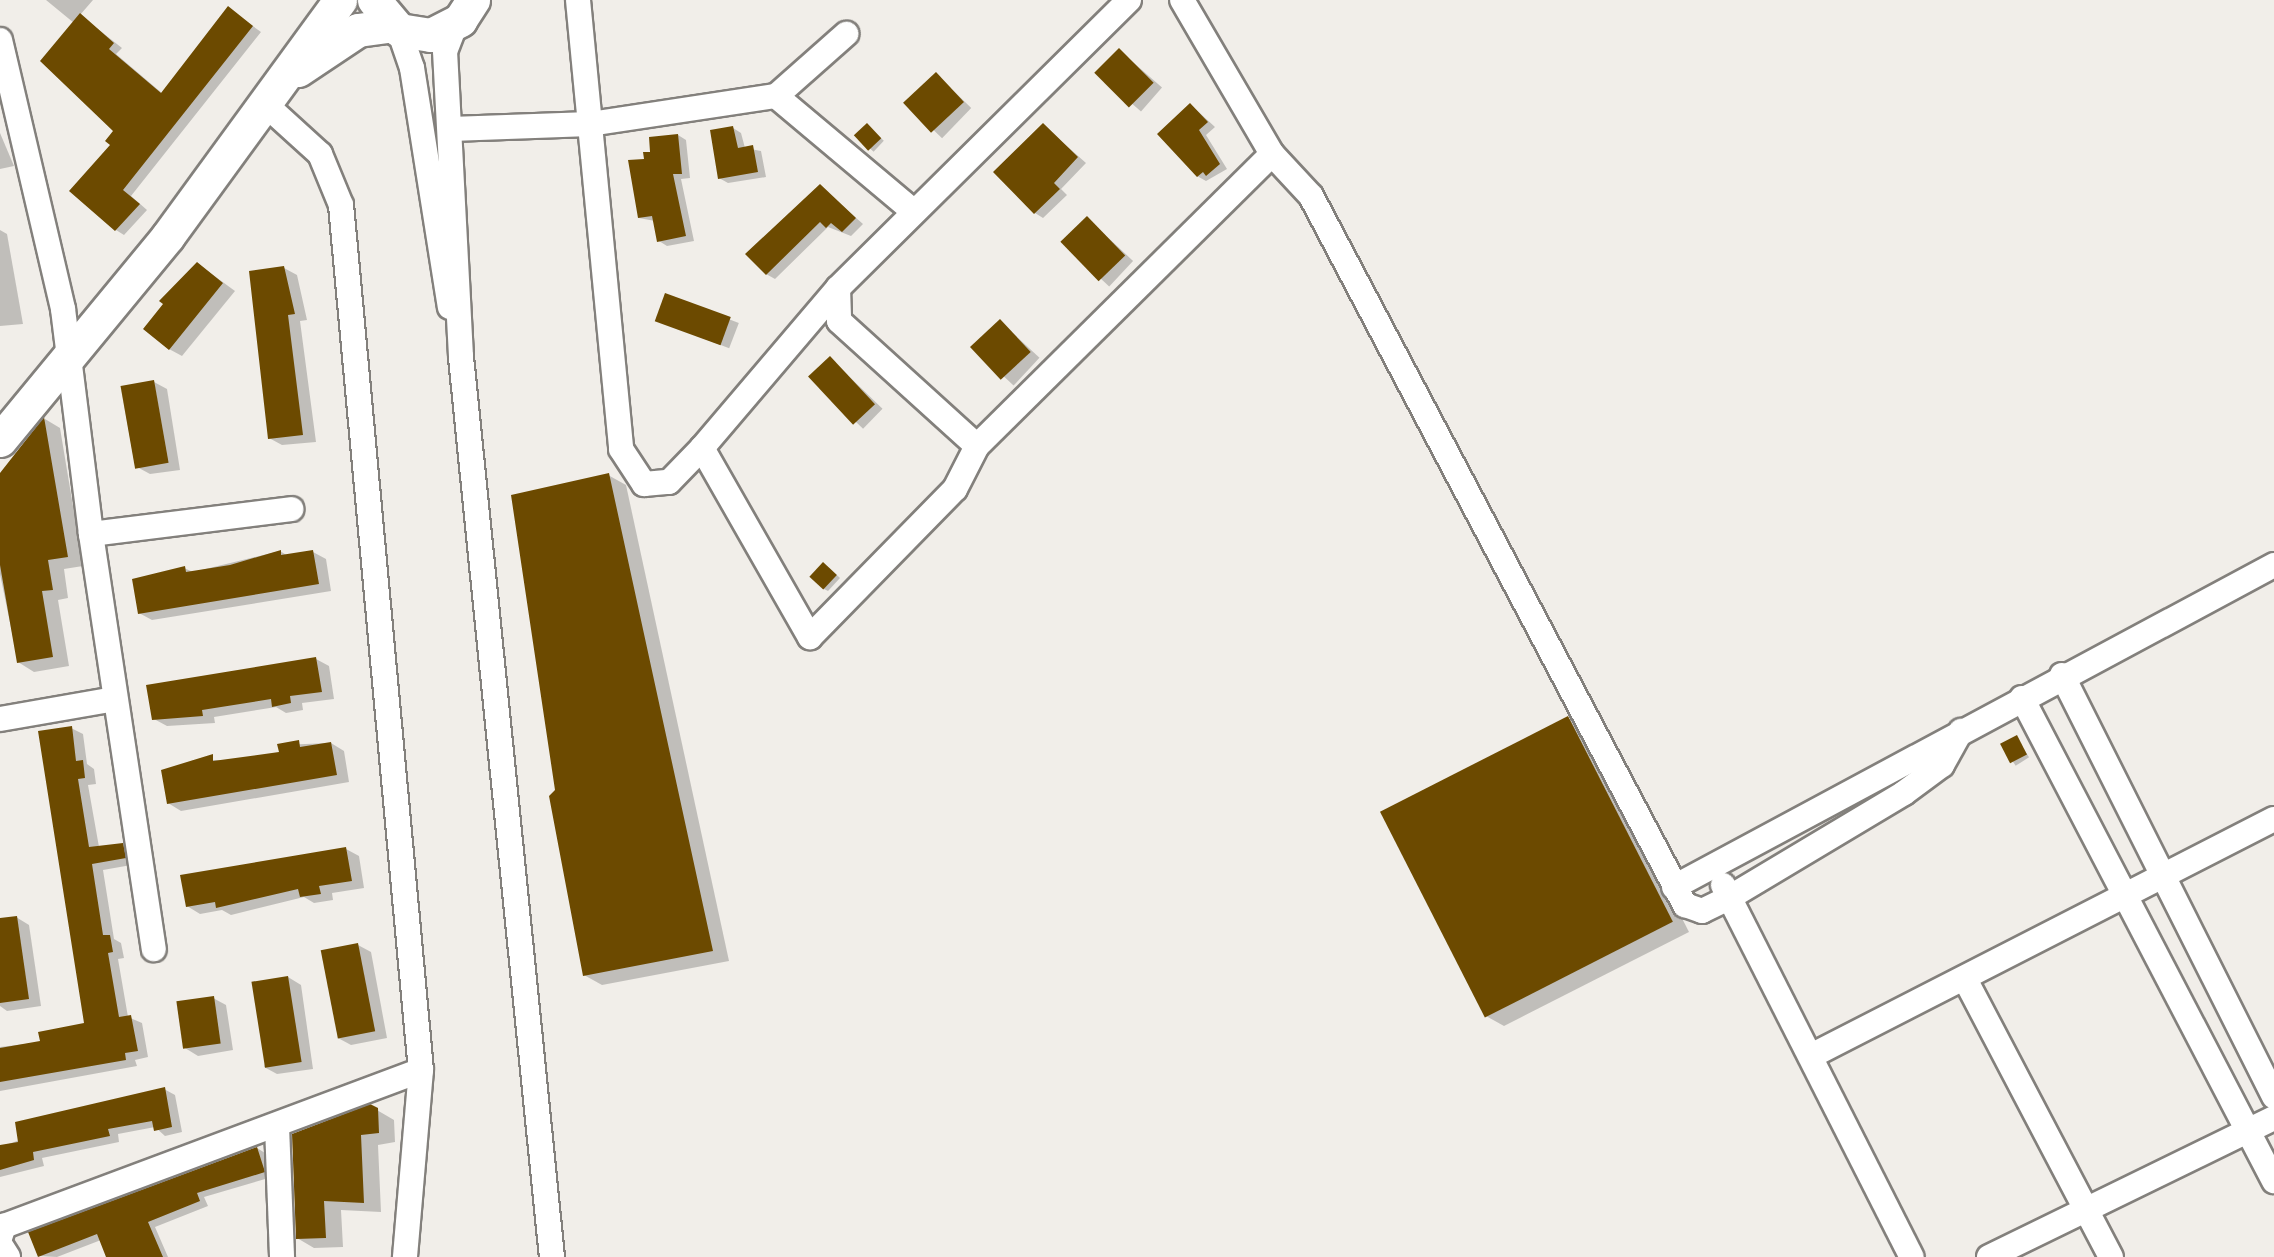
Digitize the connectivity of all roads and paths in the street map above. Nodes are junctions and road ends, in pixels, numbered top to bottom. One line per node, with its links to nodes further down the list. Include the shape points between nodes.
1 (340, 0): 9 (main road, via 309,37)
2 (578, 0): 11 (street)
3 (1129, 0): 14 (street)
4 (1182, 0): 13 (street)
5 (464, 12): 6 (main road, via 431,35); 12 (street, via 445,51)
6 (388, 18): 9 (main road, via 340,39); 17 (street, via 412,68 436,247)
7 (846, 34): 10 (street)
8 (0, 40): 16 (street)
9 (276, 92): 16 (main road); 38 (street, via 320,154 341,205)
10 (776, 96): 11 (street); 14 (street)
11 (590, 124): 12 (street); 20 (street, via 621,449 644,484 669,482)
12 (450, 129): 17 (street)
13 (1272, 154): 19 (street); 32 (street, via 1311,196)
14 (912, 210): 15 (street)
15 (838, 288): 19 (street, via 839,321); 20 (street)
16 (70, 355): 18 (main road); 22 (street)
17 (460, 357): 50 (street)
18 (0, 440)
19 (977, 446): 20 (street, via 955,489 810,638)
20 (702, 448)
21 (291, 509): 22 (street)
22 (91, 534): 25 (street)
23 (2274, 566): 24 (street)
24 (2062, 675): 26 (street); 31 (street)
25 (115, 699): 27 (street); 35 (street)
26 (2022, 699): 28 (street); 34 (street)
27 (0, 719)
28 (1961, 731): 30 (street); 33 (street, via 1942,765 1904,793)
29 (2274, 819): 31 (street)
30 (1712, 866): 32 (street); 33 (street)
31 (2161, 879): 34 (street); 39 (street)
32 (1674, 887): 33 (street, via 1694,910)
33 (1727, 899): 37 (street)
34 (2124, 899): 36 (street); 42 (street)
35 (154, 949)
36 (1965, 979): 37 (street); 44 (street)
37 (1811, 1056): 51 (street)
38 (421, 1070): 41 (street); 49 (street)
39 (2274, 1097)
40 (2274, 1118): 42 (street)
41 (277, 1126): 45 (street, via 4,1226); 48 (street)
42 (2248, 1132): 43 (street); 44 (street)
43 (2274, 1181)
44 (2087, 1210): 52 (street); 53 (street)
45 (0, 1238)
46 (0, 1244): 47 (street)
47 (8, 1257)
48 (282, 1257)
49 (405, 1257)
50 (552, 1257)
51 (1912, 1257)
52 (1989, 1257)
53 (2111, 1257)

